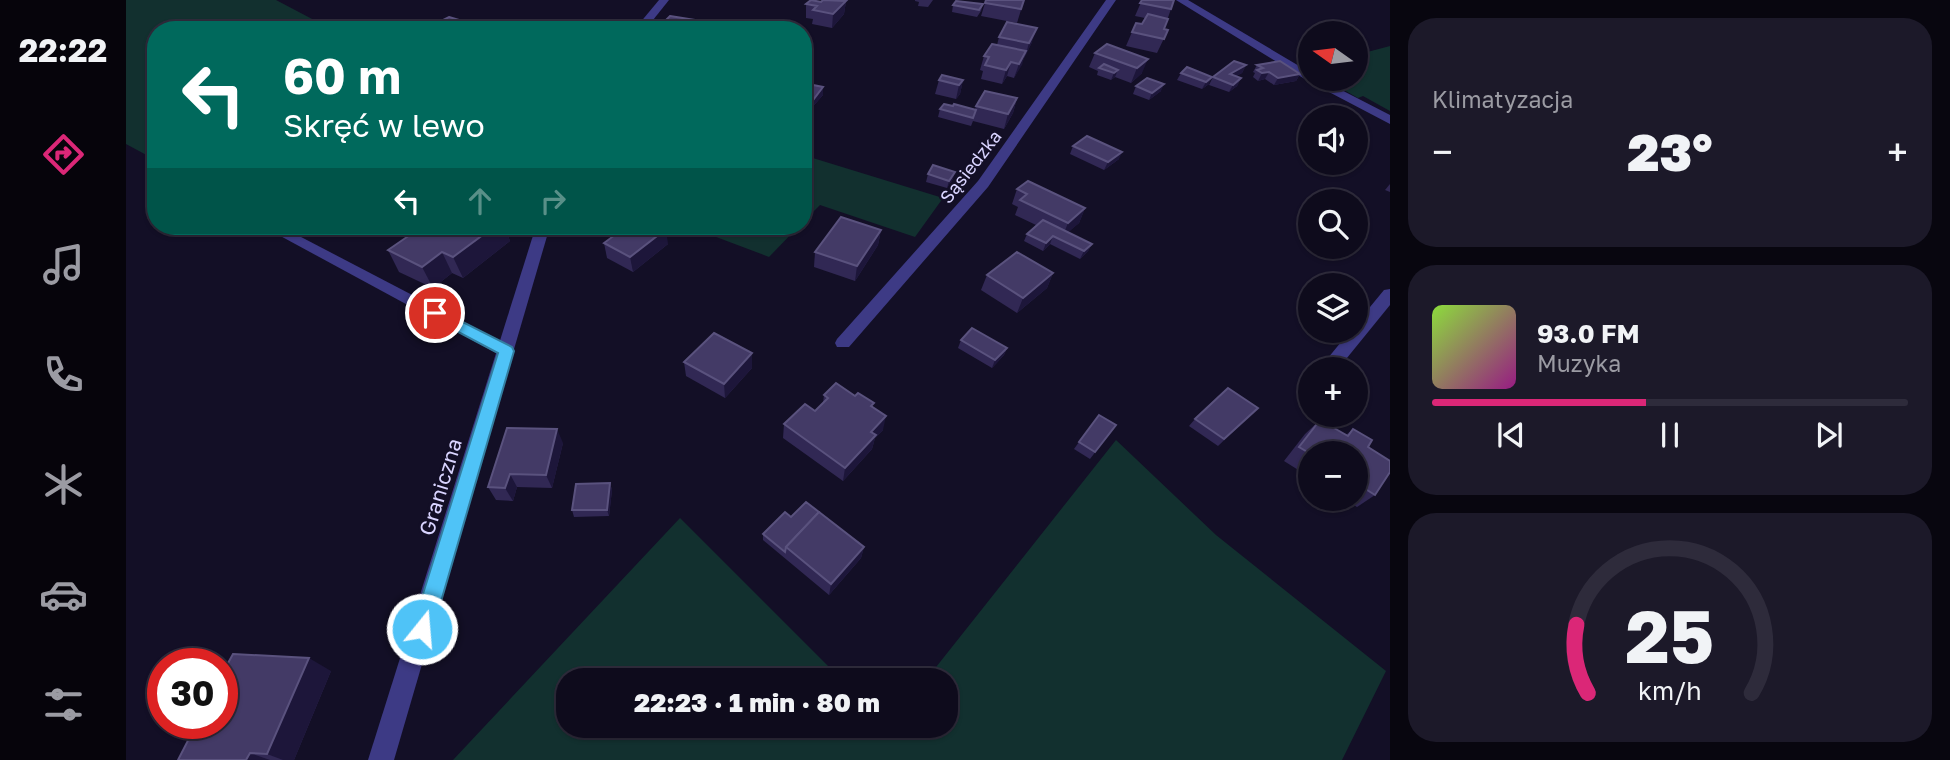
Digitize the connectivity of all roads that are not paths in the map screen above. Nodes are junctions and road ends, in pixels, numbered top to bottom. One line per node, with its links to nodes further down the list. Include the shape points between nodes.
1 (664, 0): 4 (street)
2 (1111, 0): 11 (street, Sąsiedzka, via 983,184)
3 (1181, 0): 5 (street)
4 (646, 21)
5 (1298, 70)
6 (1335, 91): 7 (street)
7 (1390, 120)
8 (286, 235): 12 (street)
9 (540, 235): 12 (street, Graniczna)
10 (1390, 293): 13 (street)
11 (843, 343)
12 (506, 351): 14 (street, Graniczna)
13 (1338, 357)
14 (381, 760)

